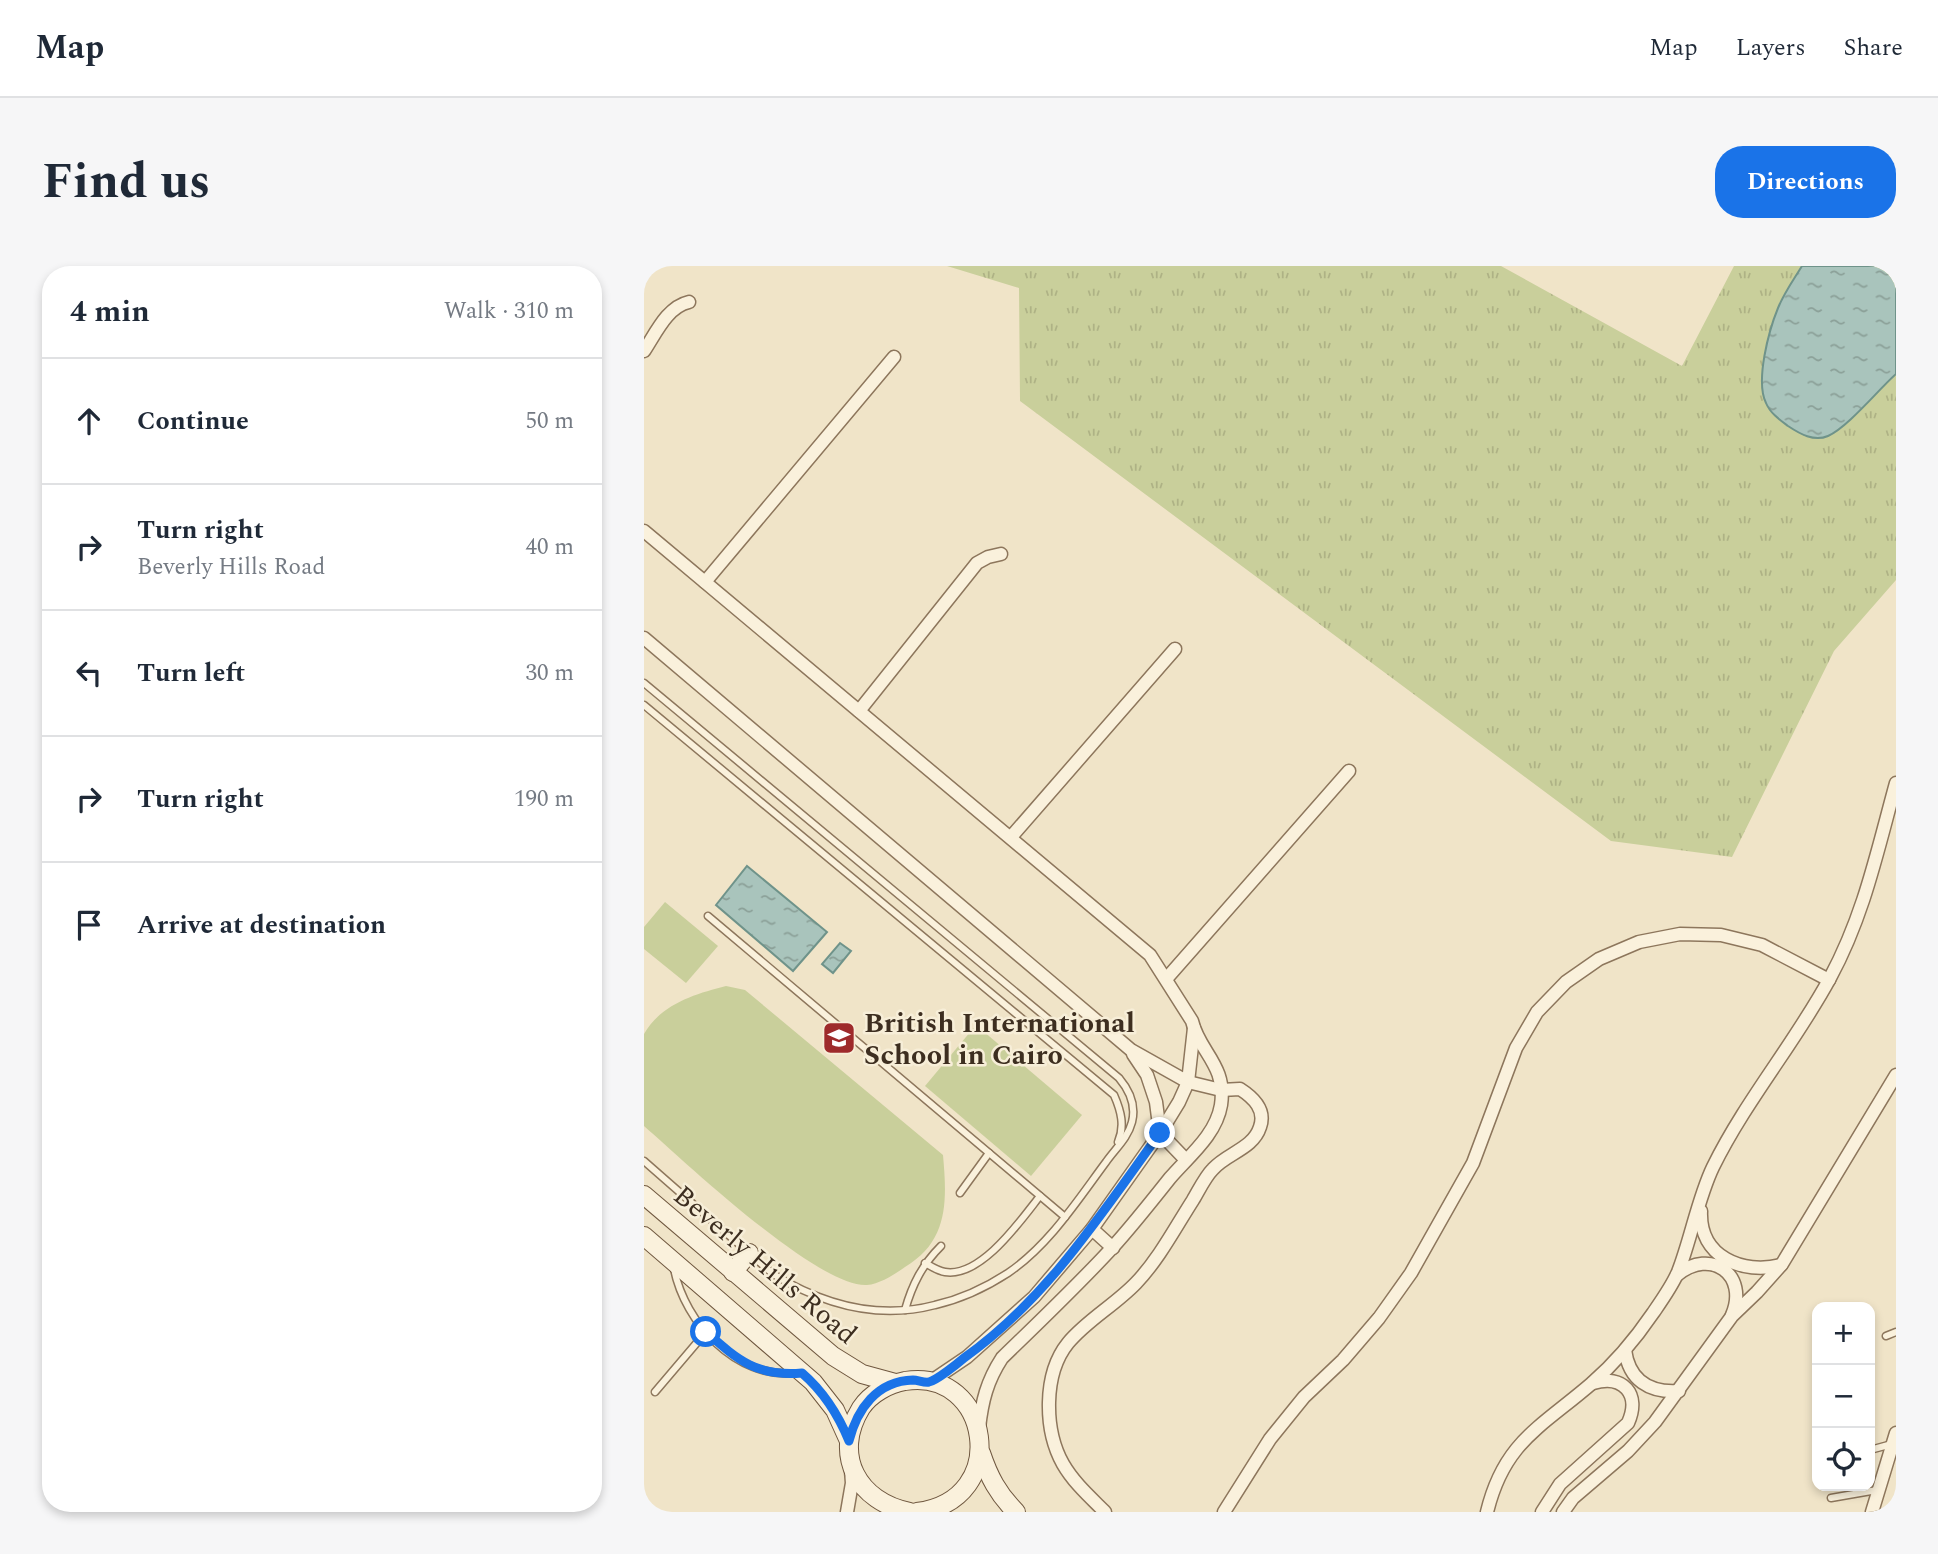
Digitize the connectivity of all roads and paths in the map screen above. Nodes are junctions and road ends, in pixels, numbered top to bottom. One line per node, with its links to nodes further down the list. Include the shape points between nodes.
1 (690, 302): 2 (street, via 670,312)
2 (644, 351)
3 (894, 357): 6 (street)
4 (644, 531): 6 (street)
5 (1001, 554): 11 (street, via 978,563)
6 (705, 582): 11 (street)
7 (644, 638): 19 (street)
8 (1175, 649): 14 (street)
9 (644, 683): 22 (lane)
10 (644, 705): 24 (lane)
11 (859, 711): 14 (street)
12 (1349, 771): 16 (street)
13 (1896, 783): 17 (street, via 1855,928)
14 (1011, 837): 16 (street, via 1150,955)
15 (708, 916): 29 (lane)
16 (1167, 978): 18 (street)
17 (1829, 980): 35 (street, via 1729,1135); 75 (street, via 1762,946 1721,935 1680,934 1639,942 1599,959 1566,982 1537,1012 1516,1048 1472,1163 1411,1273 1361,1339 1270,1439)
18 (1194, 1028): 21 (street); 23 (street, via 1212,1057)
19 (1131, 1051): 21 (street); 27 (street, via 1147,1075)
20 (1896, 1075): 44 (street)
21 (1188, 1082): 23 (street); 27 (street)
22 (1126, 1087): 24 (lane); 25 (lane)
23 (1222, 1090): 30 (street, via 1209,1135); 74 (street, via 1240,1089 1258,1104 1262,1115 1254,1139 1213,1169 1158,1256 1136,1283 1069,1343 1051,1378 1053,1437 1062,1463)
24 (1114, 1095): 26 (lane)
25 (1133, 1110): 26 (lane); 28 (lane, via 1129,1130)
26 (1121, 1114): 28 (lane, via 1123,1131)
27 (1160, 1133): 30 (street); 37 (street)
28 (1116, 1148): 36 (lane)
29 (989, 1153): 32 (lane); 34 (lane)
30 (1186, 1160): 40 (street)
31 (644, 1161): 41 (lane)
32 (960, 1193)
33 (644, 1195): 46 (street, Beverly Hills Road)
34 (1040, 1196): 36 (lane); 43 (lane, via 1009,1235 978,1262 951,1272)
35 (1702, 1200): 45 (street, via 1705,1233); 47 (street)
36 (1065, 1217): 48 (lane, via 1031,1254 985,1287 933,1306)
37 (1092, 1229): 40 (street); 56 (street, via 1018,1313)
38 (647, 1242): 42 (street, Beverly Hills Road)
39 (941, 1246): 43 (lane)
40 (1112, 1248): 62 (street, via 1002,1358 989,1379)
41 (749, 1253): 46 (street); 48 (lane, via 773,1274 822,1300 877,1311)
42 (672, 1260): 50 (lane, via 685,1305); 54 (street, Beverly Hills Road)
43 (925, 1263): 48 (lane)
44 (1782, 1264): 45 (street, via 1764,1269); 49 (street)
45 (1726, 1265): 47 (street, via 1699,1263); 49 (street, via 1737,1290)
46 (733, 1272): 57 (street, Beverly Hills Road, via 847,1366)
47 (1677, 1275): 53 (street)
48 (905, 1310)
49 (1732, 1316): 60 (street)
50 (706, 1332): 54 (lane, via 752,1367); 61 (lane)
51 (1896, 1332): 52 (lane)
52 (1886, 1336)
53 (1625, 1350): 55 (street); 58 (street)
54 (802, 1373): 64 (street, Beverly Hills Road, via 835,1409)
55 (1637, 1380): 59 (street); 60 (street, via 1657,1390)
56 (930, 1382): 57 (street); 62 (street, via 962,1400)
57 (895, 1383): 64 (street, via 863,1405)
58 (1593, 1383): 59 (street, via 1617,1381); 76 (street, via 1520,1443 1505,1464)
59 (1627, 1389): 77 (street, via 1633,1400 1628,1423 1560,1484)
60 (1679, 1391): 78 (street, via 1628,1451 1579,1492)
61 (655, 1392)
62 (979, 1432): 66 (street)
63 (1894, 1438): 65 (lane); 68 (street)
64 (849, 1441): 67 (street)
65 (1875, 1448)
66 (980, 1452): 70 (street, via 976,1471 965,1488); 73 (street, via 1002,1499)
67 (851, 1463): 71 (street); 72 (street, via 873,1498)
68 (1877, 1490): 69 (lane); 79 (street)
69 (1831, 1497)
70 (930, 1511)
71 (847, 1512)
72 (910, 1512)
73 (1016, 1512)
74 (1105, 1512)
75 (1224, 1512)
76 (1487, 1512)
77 (1542, 1512)
78 (1563, 1512)
79 (1872, 1512)

